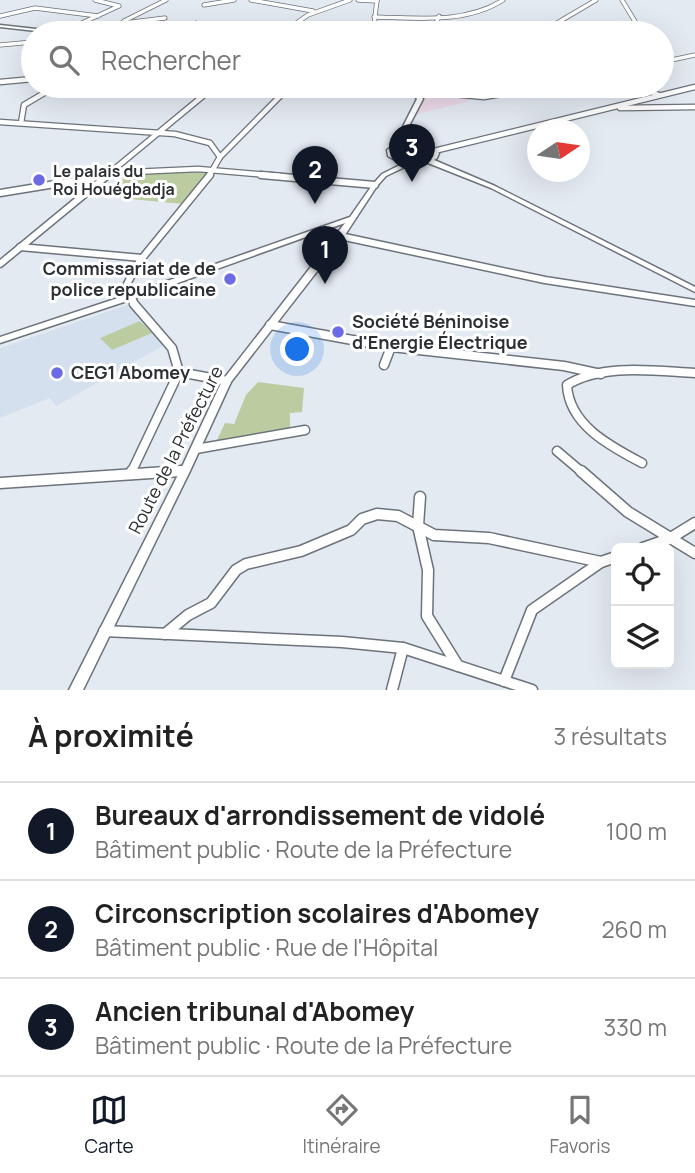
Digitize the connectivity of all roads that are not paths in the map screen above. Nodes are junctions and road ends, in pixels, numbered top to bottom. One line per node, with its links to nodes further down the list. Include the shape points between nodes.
1 (95, 0): 18 (street, via 120,6)
2 (166, 0): 23 (street)
3 (234, 0): 12 (street)
4 (251, 0): 13 (street)
5 (350, 0): 14 (street)
6 (358, 0): 10 (street)
7 (503, 0): 19 (street, via 486,9)
8 (596, 0): 28 (street)
9 (622, 0): 29 (street)
10 (377, 1): 20 (street)
11 (33, 3): 15 (street)
12 (204, 5)
13 (300, 10): 14 (street); 16 (street)
14 (320, 11): 16 (street)
15 (10, 12): 17 (street); 18 (street, via 35,8)
16 (308, 15): 25 (street)
17 (0, 16)
18 (98, 16): 22 (street)
19 (439, 16): 20 (street); 27 (street)
20 (374, 17): 26 (street)
21 (165, 18): 24 (street)
22 (87, 21)
23 (126, 21)
24 (142, 21)
25 (299, 21)
26 (374, 21)
27 (437, 21)
28 (560, 21)
29 (635, 21)
30 (0, 26): 31 (street)
31 (21, 28)
32 (21, 44): 33 (street)
33 (0, 45)
34 (695, 55): 35 (street)
35 (674, 59)
36 (21, 80): 37 (street)
37 (0, 82)
38 (695, 87): 39 (street)
39 (674, 92)
40 (36, 98): 48 (street, via 24,105)
41 (201, 98): 50 (street)
42 (278, 98): 55 (street)
43 (419, 98): 49 (street)
44 (648, 98): 46 (street)
45 (695, 107): 46 (street)
46 (606, 108): 53 (street)
47 (0, 122): 48 (street)
48 (21, 123): 50 (street)
49 (404, 131): 51 (street); 52 (street)
50 (160, 133): 55 (street, via 210,143); 59 (street)
51 (419, 144): 52 (street); 53 (street)
52 (396, 146): 54 (street, Route de la Préfecture)
53 (434, 150): 56 (street, via 436,155)
54 (390, 155): 57 (street); 60 (street, Route de la Préfecture)
55 (220, 157): 58 (street)
56 (430, 161): 57 (street); 68 (street, via 493,187)
57 (408, 163): 60 (street, Route de la Préfecture)
58 (214, 170): 59 (street, via 177,168); 61 (street); 66 (street)
59 (108, 175): 62 (street); 65 (street)
60 (384, 175): 61 (street, Route de la Préfecture)
61 (375, 185): 63 (street, Route de la Préfecture)
62 (0, 193)
63 (350, 219): 64 (street, Route de la Préfecture); 69 (street)
64 (340, 236): 70 (street, via 545,280); 71 (street, Route de la Préfecture)
65 (20, 247): 66 (street); 67 (street)
66 (142, 258): 69 (street, via 127,284)
67 (0, 264)
68 (695, 290)
69 (130, 297): 72 (street); 75 (street, via 169,345)
70 (695, 303)
71 (270, 325): 73 (street); 78 (street, Route de la Préfecture)
72 (0, 340)
73 (391, 347): 74 (street); 77 (street)
74 (384, 365)
75 (179, 372): 78 (street); 84 (street)
76 (695, 373): 77 (street)
77 (601, 374): 82 (street, via 572,380 567,396 594,434)
78 (227, 381): 80 (street, Route de la Préfecture)
79 (305, 430): 80 (street)
80 (196, 449): 83 (street, Route de la Préfecture)
81 (557, 451): 89 (street, via 628,512)
82 (642, 463)
83 (185, 471): 84 (street); 94 (street, Route de la Préfecture)
84 (131, 474): 85 (street)
85 (0, 483)
86 (420, 497): 88 (street)
87 (695, 523): 89 (street)
88 (418, 526): 93 (street, via 434,534 489,538); 95 (street, via 398,516 377,514 301,551 246,564 211,603); 97 (street, via 428,570 428,616)
89 (669, 540): 90 (street); 91 (street)
90 (659, 543)
91 (695, 553)
92 (611, 559): 93 (street)
93 (601, 562): 98 (street, via 532,610)
94 (104, 631): 95 (street); 99 (street, Route de la Préfecture)
95 (165, 634): 96 (street)
96 (403, 648): 97 (street); 100 (street)
97 (458, 666): 98 (street)
98 (504, 681): 101 (street)
99 (76, 690)
100 (393, 690)
101 (532, 690)

